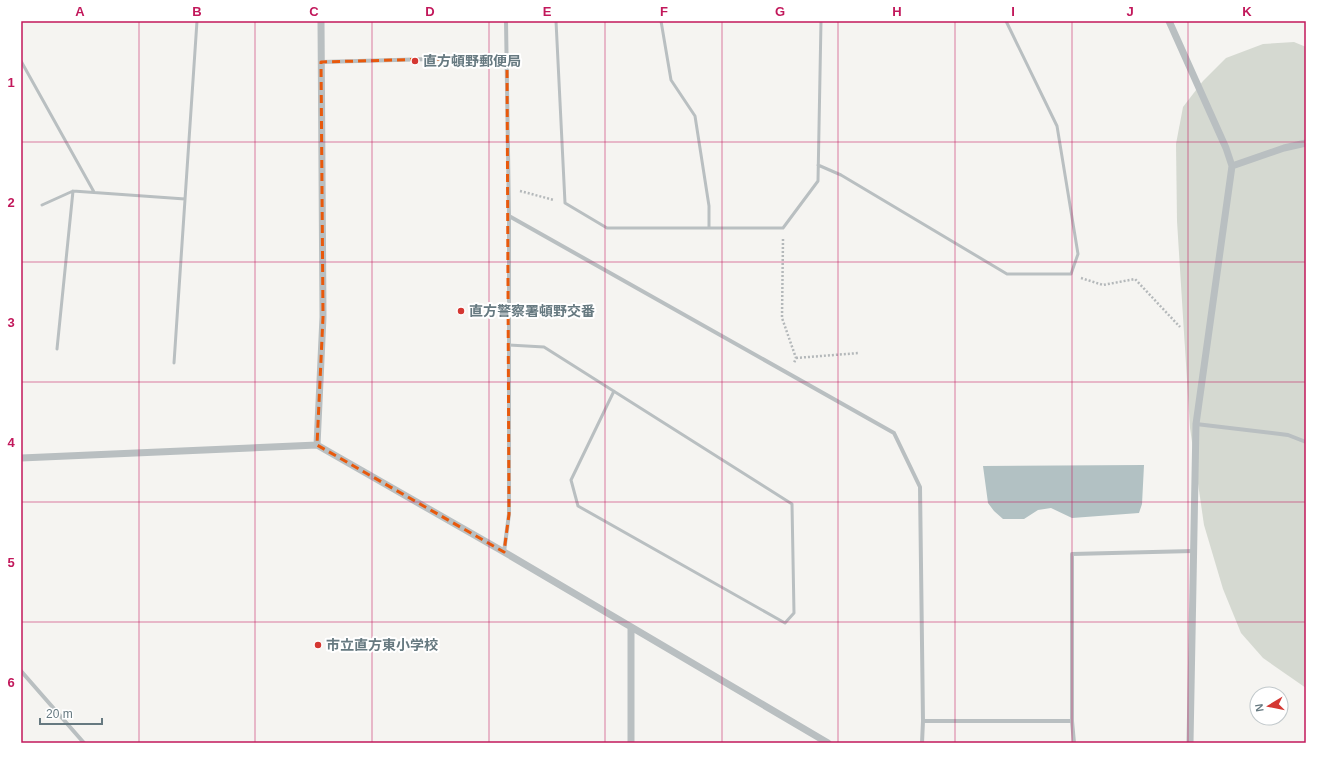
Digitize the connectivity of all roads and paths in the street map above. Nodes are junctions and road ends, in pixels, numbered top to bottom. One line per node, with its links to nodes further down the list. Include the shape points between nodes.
1 (197, 21): 18 (lane)
2 (321, 21): 11 (street)
3 (506, 21): 9 (street)
4 (556, 21): 19 (lane)
5 (661, 21): 22 (lane, via 672,80 695,116 709,206)
6 (821, 21): 13 (lane)
7 (1006, 21): 24 (lane, via 1057,126 1078,254)
8 (1169, 21): 14 (street)
9 (507, 57): 11 (street); 15 (street)
10 (21, 61): 17 (lane)
11 (321, 62): 33 (street, via 323,317)
12 (1306, 143): 14 (street)
13 (818, 165): 23 (lane, via 818,181); 24 (lane, via 841,175 1007,274)
14 (1232, 166): 31 (street)
15 (508, 187): 19 (path); 21 (street)
16 (73, 191): 17 (lane); 20 (lane); 27 (lane)
17 (94, 192): 18 (lane)
18 (185, 199): 29 (lane)
19 (565, 203): 22 (lane, via 606,228)
20 (42, 205)
21 (509, 216): 26 (street); 39 (street, via 894,433 920,487)
22 (709, 228): 23 (lane)
23 (783, 228): 28 (path, via 782,318 796,358)
24 (1071, 274): 25 (path, via 1103,285 1135,279)
25 (1180, 327)
26 (509, 345): 30 (lane, via 544,346); 36 (street, via 509,514)
27 (57, 349)
28 (859, 353)
29 (174, 363)
30 (614, 391): 30 (lane, via 792,504 794,613 785,623 578,506 571,480)
31 (1196, 424): 32 (street, via 1288,435); 35 (street)
32 (1306, 442)
33 (317, 445): 34 (street); 36 (street)
34 (21, 458)
35 (1193, 551): 40 (street, via 1072,554); 46 (street)
36 (504, 552): 37 (street)
37 (631, 628): 42 (street); 43 (street)
38 (21, 671): 41 (street)
39 (923, 721): 40 (street); 44 (street)
40 (1072, 721): 45 (street)
41 (84, 743)
42 (631, 743)
43 (828, 743)
44 (922, 743)
45 (1074, 743)
46 (1190, 743)

